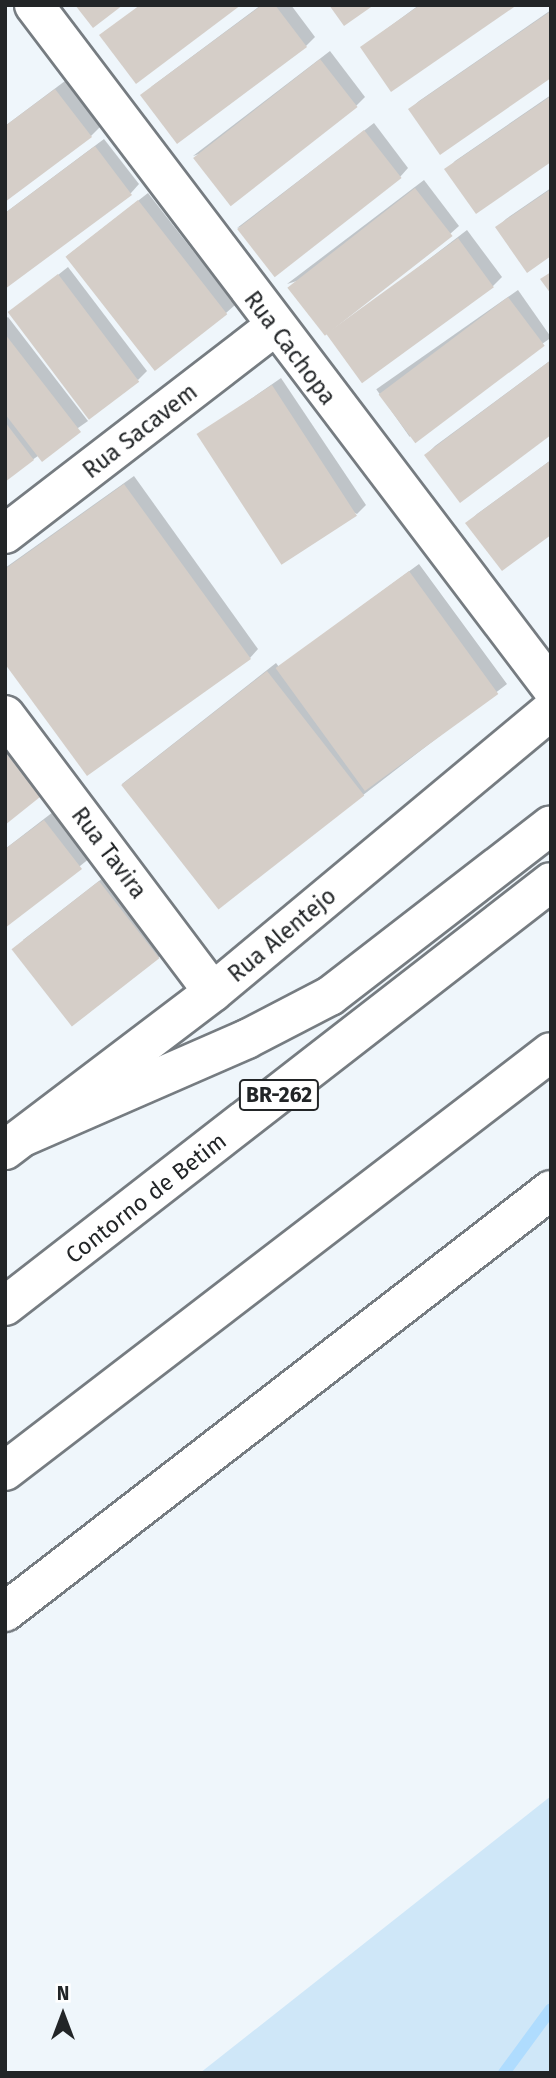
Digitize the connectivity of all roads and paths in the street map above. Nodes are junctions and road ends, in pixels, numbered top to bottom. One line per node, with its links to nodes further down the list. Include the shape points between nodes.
1 (34, 5): 2 (main road, Rua Cachopa)
2 (274, 327): 3 (main road, Rua Sacavem); 4 (main road, Rua Cachopa)
3 (5, 534)
4 (551, 687)
5 (551, 710): 9 (main road, Rua Alentejo)
6 (5, 715): 9 (main road, Rua Tavira)
7 (551, 825): 11 (main road, BR-262, via 330,996 247,1039)
8 (551, 882): 13 (main road, Contorno de Betim / BR-262)
9 (213, 992): 11 (main road, Rua Alentejo)
10 (551, 1052): 14 (main road)
11 (15, 1143)
12 (551, 1190): 15 (main road)
13 (5, 1306)
14 (5, 1471)
15 (5, 1612)

